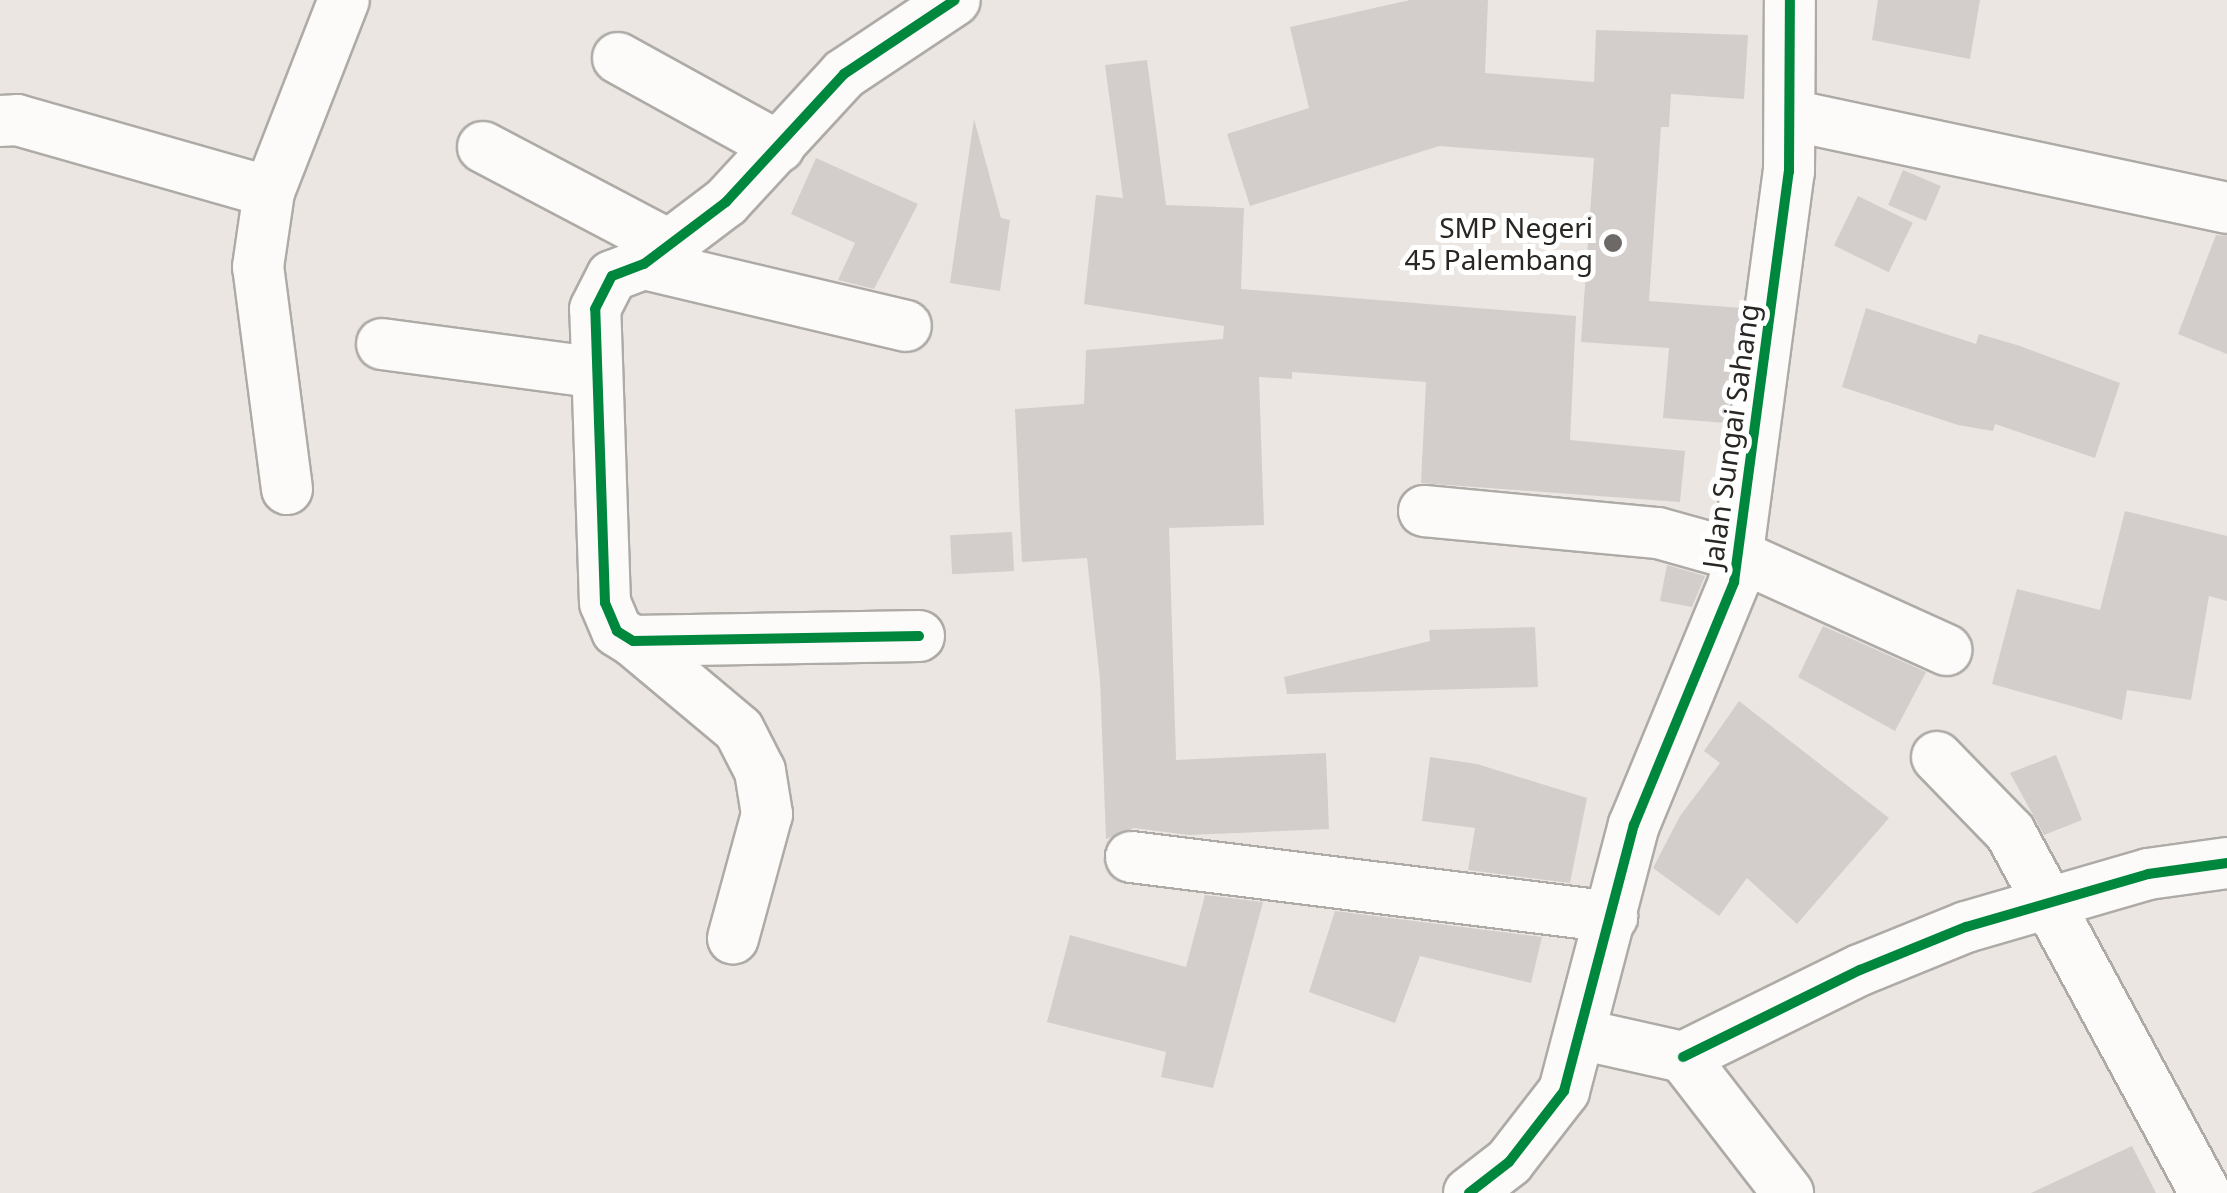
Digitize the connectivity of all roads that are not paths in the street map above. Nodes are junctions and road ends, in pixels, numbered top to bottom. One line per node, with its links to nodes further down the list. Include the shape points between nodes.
1 (344, 0): 9 (street)
2 (1790, 0): 5 (street, Jalan Sungai Sahang)
3 (936, 4): 8 (street, via 844,74)
4 (618, 58): 8 (street)
5 (1790, 115): 10 (street); 17 (street, Jalan Sungai Sahang, via 1789,172)
6 (0, 122): 9 (street, via 17,120)
7 (482, 147): 11 (street)
8 (779, 147): 11 (street, via 726,202)
9 (268, 192): 15 (street, via 258,266)
10 (2227, 208)
11 (654, 254): 12 (street); 14 (street, via 600,290)
12 (906, 326)
13 (382, 344): 14 (street)
14 (593, 372): 19 (street, via 605,602 618,631)
15 (287, 489)
16 (1424, 510): 17 (street, via 1658,533)
17 (1737, 555): 20 (street); 25 (street, Jalan Sungai Sahang, via 1734,582 1634,825)
18 (919, 636): 19 (street)
19 (633, 641): 26 (street, via 739,730 760,772 767,814)
20 (1946, 650)
21 (1937, 757): 24 (street, via 2010,832)
22 (1131, 857): 25 (street)
23 (2227, 863): 24 (street, via 2148,874)
24 (2048, 905): 28 (street, via 1966,926 1860,970); 32 (street)
25 (1612, 917): 27 (street, Jalan Sungai Sahang)
26 (732, 938)
27 (1580, 1034): 28 (street); 29 (street, Jalan Sungai Sahang, via 1564,1091)
28 (1683, 1058): 31 (street)
29 (1518, 1178): 30 (street, Jalan Sungai Sahang)
30 (1469, 1193)
31 (1788, 1193)
32 (2205, 1193)

